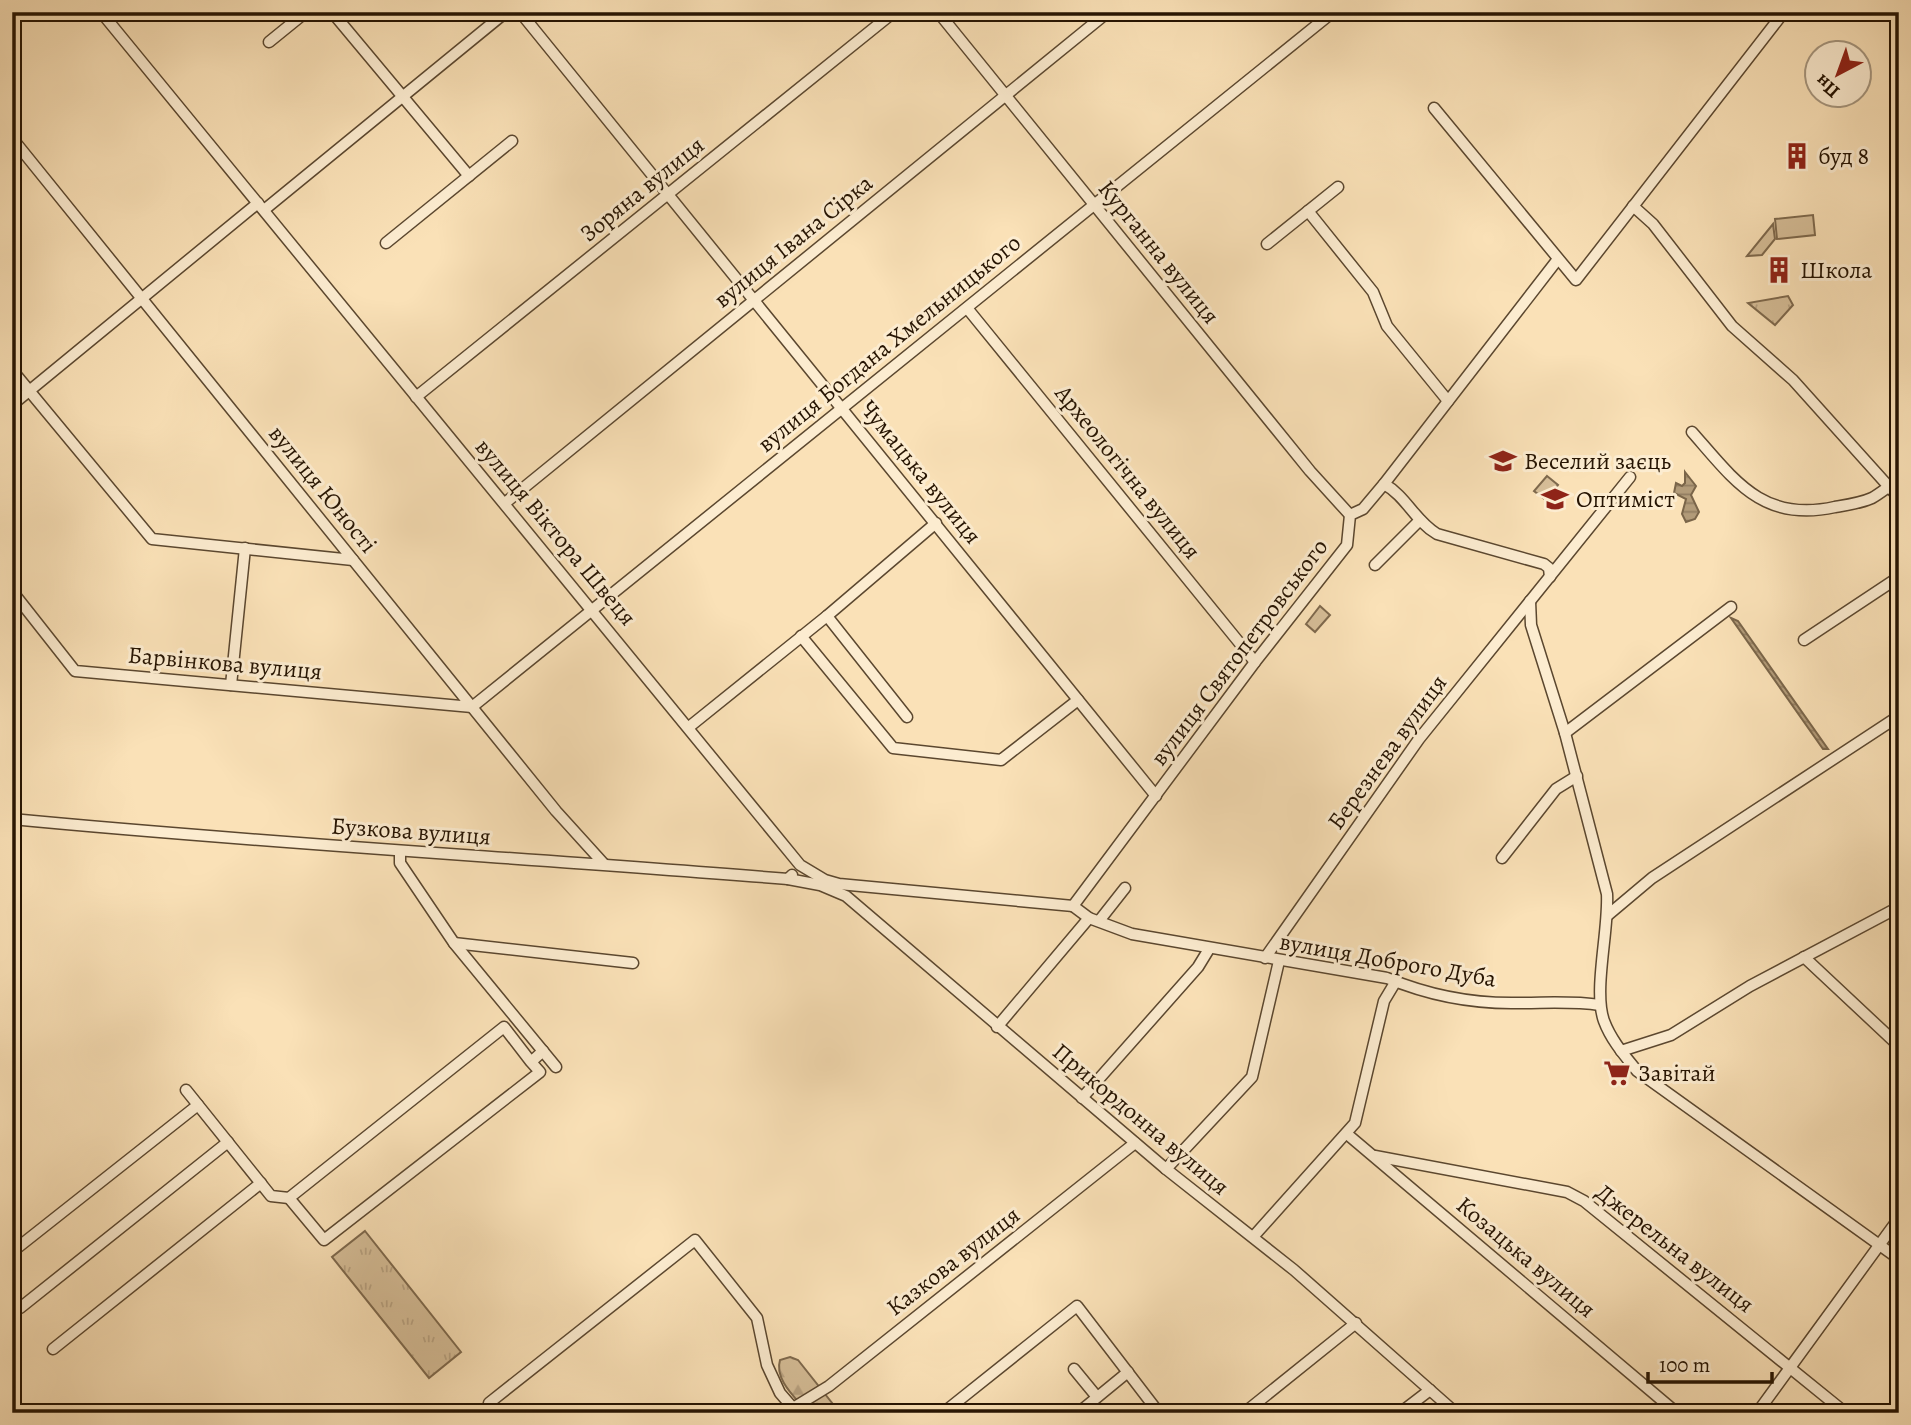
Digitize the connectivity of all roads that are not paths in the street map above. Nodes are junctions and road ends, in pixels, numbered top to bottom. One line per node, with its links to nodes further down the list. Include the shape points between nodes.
1 (101, 12): 22 (street, вулиця Віктора Швеця)
2 (306, 12): 13 (street)
3 (332, 12): 14 (street)
4 (506, 12): 14 (street)
5 (520, 12): 21 (street, Чумацька вулиця)
6 (894, 12): 21 (street, Зоряна вулиця)
7 (938, 12): 15 (street, Курганна вулиця)
8 (1108, 12): 15 (street, вулиця Івана Сірка)
9 (1333, 12): 23 (street, вулиця Богдана Хмельницького)
10 (1784, 12): 24 (street)
11 (1890, 12): 12 (street)
12 (1899, 19)
13 (269, 42)
14 (405, 97): 19 (street); 22 (street)
15 (1007, 97): 23 (street, Курганна вулиця); 30 (street, вулиця Івана Сірка)
16 (1434, 108): 28 (street)
17 (12, 138): 29 (street, вулиця Юності)
18 (512, 141): 19 (street)
19 (469, 176): 26 (street)
20 (1338, 187): 25 (street)
21 (668, 195): 30 (street, Чумацька вулиця); 34 (street, Зоряна вулиця)
22 (261, 206): 29 (street); 34 (street, вулиця Віктора Швеця)
23 (1094, 206): 31 (street, вулиця Богдана Хмельницького); 45 (street, Курганна вулиця)
24 (1633, 206): 28 (street, via 1576,280); 42 (street, via 1653,224 1732,326 1793,380)
25 (1308, 211): 27 (street); 35 (street, via 1373,292 1387,326)
26 (386, 243)
27 (1268, 244)
28 (1558, 259): 35 (street)
29 (140, 300): 33 (street); 49 (street, вулиця Юності)
30 (755, 300): 37 (street, Чумацька вулиця); 44 (street, вулиця Івана Сірка)
31 (967, 308): 37 (street, вулиця Богдана Хмельницького); 60 (street, Археологічна вулиця)
32 (12, 370): 33 (street)
33 (30, 391): 36 (street); 48 (street, via 152,539)
34 (416, 397): 44 (street, вулиця Віктора Швеця)
35 (1448, 401): 41 (street)
36 (12, 405)
37 (842, 408): 47 (street, Чумацька вулиця); 56 (street, вулиця Богдана Хмельницького)
38 (1692, 432): 42 (street, via 1730,476 1756,497 1786,511 1817,511 1855,503)
39 (1630, 477): 51 (street, Березнева вулиця)
40 (1899, 480): 42 (street)
41 (1384, 484): 45 (street, via 1363,509); 46 (street, via 1398,493)
42 (1887, 487): 43 (street)
43 (1899, 498)
44 (505, 503): 56 (street, вулиця Віктора Швеця)
45 (1350, 515): 60 (street, вулиця Святопетровського, via 1347,545)
46 (1420, 520): 50 (street); 51 (street, via 1437,534 1544,564)
47 (936, 523): 57 (street); 62 (street, Чумацька вулиця)
48 (245, 548): 49 (street); 61 (street)
49 (353, 560): 63 (street, вулиця Юності)
50 (1376, 565)
51 (1550, 577): 54 (street, Березнева вулиця)
52 (1899, 577): 59 (street)
53 (13, 593): 61 (street, Барвінкова вулиця, via 75,671)
54 (1530, 601): 67 (street, via 1531,625); 84 (street, Березнева вулиця, via 1419,739)
55 (1731, 607): 67 (street)
56 (592, 609): 63 (street, вулиця Богдана Хмельницького); 66 (street, вулиця Віктора Швеця)
57 (827, 616): 58 (street); 65 (street)
58 (802, 636): 62 (street, via 893,748 1001,760); 66 (street)
59 (1804, 640)
60 (1255, 662): 69 (street, вулиця Святопетровського)
61 (231, 685): 63 (street, Барвінкова вулиця)
62 (1078, 700): 69 (street, Чумацька вулиця)
63 (472, 707): 73 (street, вулиця Юності)
64 (1899, 716): 79 (street, via 1652,878)
65 (907, 717)
66 (689, 727): 74 (street, вулиця Віктора Швеця)
67 (1565, 733): 68 (street)
68 (1577, 776): 72 (street, via 1556,789); 79 (street)
69 (1156, 796): 77 (street, вулиця Святопетровського)
70 (12, 819): 71 (street, Бузкова вулиця)
71 (400, 853): 73 (street, Бузкова вулиця); 81 (street, via 400,863)
72 (1502, 858)
73 (604, 864): 75 (street, Бузкова вулиця)
74 (800, 865): 75 (street); 77 (street, вулиця Віктора Швеця, via 839,884)
75 (788, 879): 89 (street, Прикордонна вулиця, via 846,896)
76 (1125, 888): 80 (street)
77 (1073, 906): 80 (street, вулиця Доброго Дуба)
78 (1899, 907): 83 (street)
79 (1608, 915): 88 (street)
80 (1094, 920): 82 (street, вулиця Доброго Дуба, via 1132,934); 89 (street)
81 (454, 943): 86 (street); 91 (street)
82 (1209, 949): 84 (street, вулиця Доброго Дуба); 96 (street)
83 (1804, 957): 90 (street); 92 (street, via 1671,1035)
84 (1265, 958): 85 (street, вулиця Доброго Дуба)
85 (1279, 961): 87 (street, вулиця Доброго Дуба); 102 (street, via 1252,1077)
86 (633, 962)
87 (1396, 981): 88 (street, вулиця Доброго Дуба, via 1468,999 1517,1003 1569,1000); 98 (street, via 1384,1001 1358,1116)
88 (1600, 1005): 92 (street)
89 (997, 1027): 96 (street, Прикордонна вулиця)
90 (1899, 1046)
91 (543, 1051): 93 (street); 94 (street)
92 (1621, 1051): 107 (street, via 1637,1071)
93 (531, 1062): 104 (street, via 503,1027); 104 (street, via 540,1072 324,1240)
94 (556, 1068)
95 (186, 1090): 97 (street)
96 (1083, 1098): 100 (street, Прикордонна вулиця)
97 (198, 1105): 99 (street); 108 (street)
98 (1347, 1134): 101 (street, Козацька вулиця); 106 (street)
99 (228, 1142): 103 (street); 110 (street)
100 (1135, 1143): 102 (street, Прикордонна вулиця); 118 (street, Казкова вулиця, via 829,1386 793,1408 767,1365 757,1318 695,1240)
101 (1375, 1156): 113 (street, Джерельна вулиця, via 1567,1192); 126 (street, Козацька вулиця)
102 (1166, 1169): 106 (street, Прикордонна вулиця)
103 (261, 1184): 104 (street, via 271,1196); 112 (street)
104 (289, 1198)
105 (1899, 1218): 107 (street)
106 (1253, 1237): 111 (street, Прикордонна вулиця)
107 (1881, 1244): 109 (street); 113 (street)
108 (12, 1252)
109 (1899, 1259)
110 (20, 1308)
111 (1356, 1324): 116 (street, Прикордонна вулиця); 123 (street)
112 (53, 1349)
113 (1792, 1367): 119 (street, Джерельна вулиця); 127 (street)
114 (1074, 1369): 117 (street)
115 (1128, 1372): 117 (street); 120 (street, via 1077,1306); 122 (street)
116 (1430, 1390): 124 (street); 125 (street, Прикордонна вулиця)
117 (1097, 1397): 121 (street)
118 (489, 1403)
119 (1842, 1410)
120 (943, 1413)
121 (1078, 1413)
122 (1159, 1413)
123 (1244, 1413)
124 (1400, 1413)
125 (1456, 1413)
126 (1677, 1413)
127 (1756, 1413)

